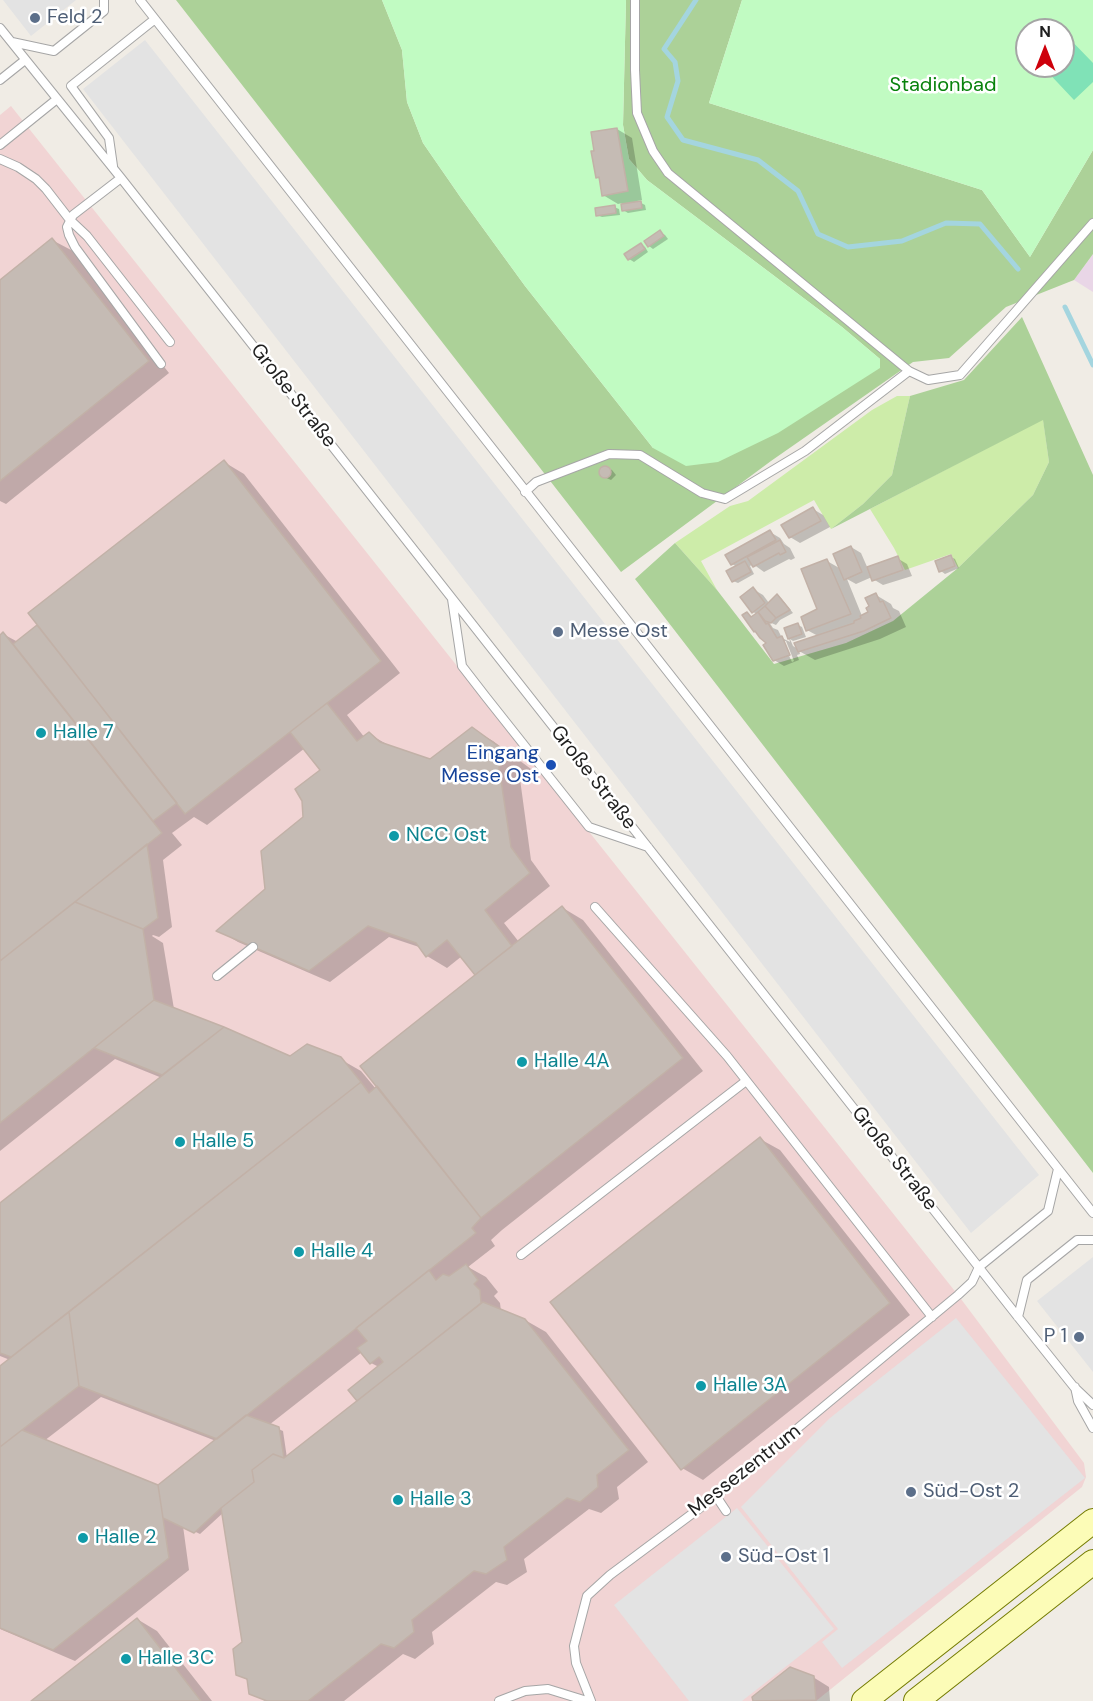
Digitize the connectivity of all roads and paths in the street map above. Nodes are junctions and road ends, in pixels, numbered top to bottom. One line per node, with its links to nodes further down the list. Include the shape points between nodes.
1 (104, 0): 6 (lane, via 104,11 54,51)
2 (140, 0): 4 (lane)
3 (635, 0): 18 (lane, via 637,113 668,173)
4 (155, 19): 12 (lane, via 71,86 109,138); 19 (lane)
5 (0, 28): 6 (lane, Große Straße)
6 (11, 42): 7 (lane, Große Straße)
7 (25, 60): 8 (lane); 9 (lane, Große Straße)
8 (0, 80)
9 (57, 99): 10 (lane); 12 (lane, Große Straße)
10 (0, 145)
11 (0, 159): 14 (lane, via 36,179)
12 (113, 168): 13 (lane, Große Straße)
13 (121, 178): 14 (lane); 20 (lane, Große Straße)
14 (70, 220): 16 (lane, via 87,236); 17 (lane, via 67,226 75,247)
15 (1093, 223): 18 (lane, via 960,375 928,380)
16 (170, 342)
17 (161, 364)
18 (909, 371): 19 (lane, via 805,451 725,499 702,493 640,455 609,454 536,482)
19 (525, 492): 26 (lane)
20 (452, 599): 21 (lane, Große Straße); 21 (lane, via 462,666 508,725 589,827)
21 (648, 848): 30 (lane, Große Straße)
22 (595, 907): 25 (lane)
23 (253, 947): 24 (lane)
24 (216, 976)
25 (746, 1081): 29 (lane); 31 (lane)
26 (1058, 1169): 27 (lane); 30 (lane, Messezentrum, via 1048,1211)
27 (1093, 1213)
28 (1093, 1240): 32 (lane, via 1077,1240 1027,1280)
29 (521, 1255)
30 (979, 1267): 31 (lane, Messezentrum, via 972,1282); 32 (lane, Große Straße)
31 (932, 1317): 36 (lane, Messezentrum)
32 (1018, 1317): 33 (lane, Große Straße)
33 (1074, 1386): 34 (lane, Große Straße); 35 (lane, Große Straße)
34 (1093, 1404)
35 (1093, 1428)
36 (716, 1496): 37 (lane); 41 (lane, Messezentrum, via 587,1596 574,1646)
37 (726, 1511)
38 (1089, 1519): 42 (main road)
39 (1093, 1562): 43 (main road)
40 (499, 1701): 41 (lane, Messezentrum, via 525,1691 548,1689)
41 (589, 1701)
42 (864, 1701)
43 (916, 1701)

